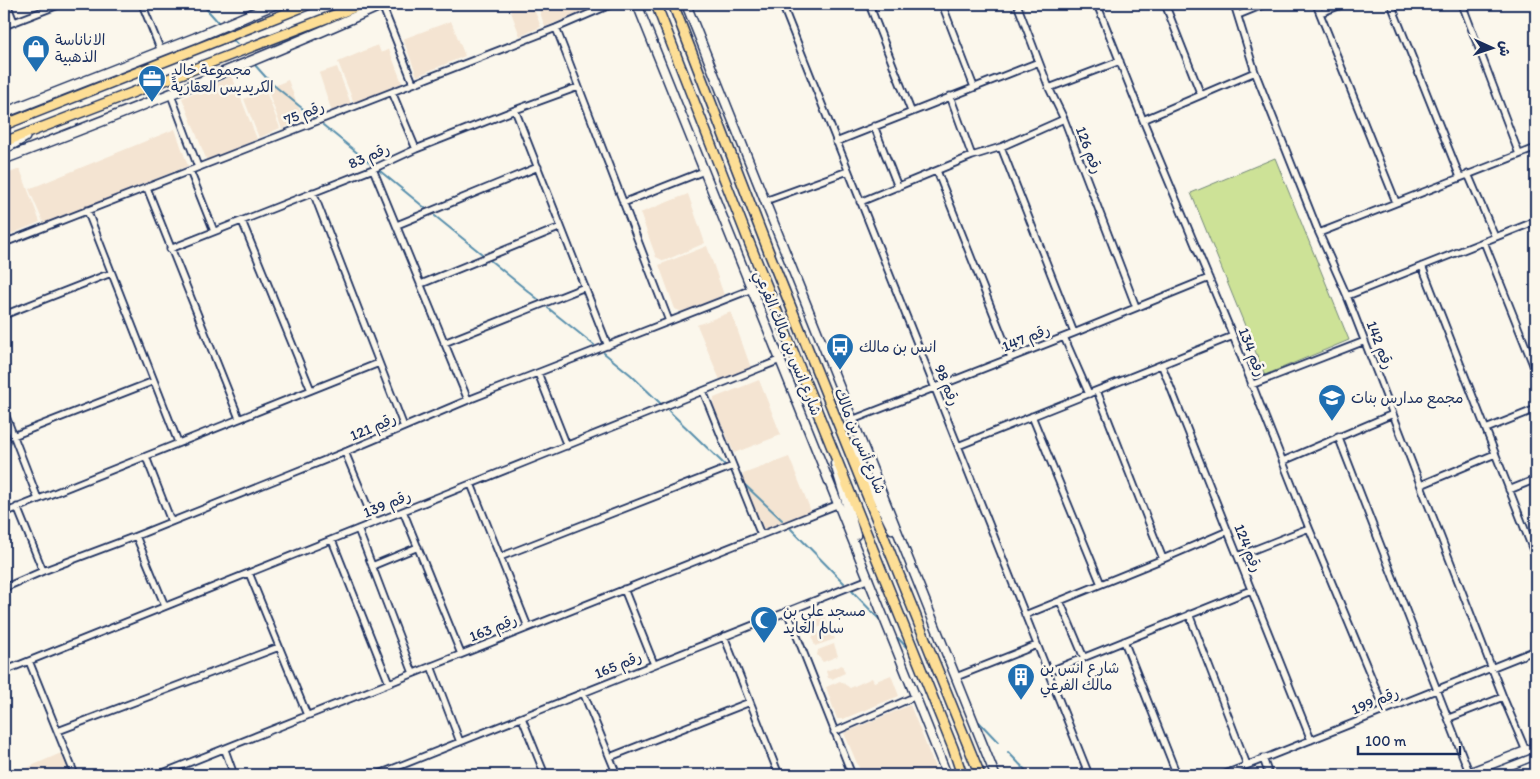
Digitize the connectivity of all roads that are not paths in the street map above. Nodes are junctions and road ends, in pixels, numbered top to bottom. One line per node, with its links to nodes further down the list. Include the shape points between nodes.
1 (7, 4): 27 (street)
2 (61, 4): 27 (street)
3 (142, 4): 30 (street)
4 (275, 4): 30 (main road)
5 (310, 4): 42 (main road)
6 (363, 4): 49 (main road)
7 (384, 4): 34 (street); 39 (main road)
8 (612, 4): 29 (street, رقم 75)
9 (637, 4): 65 (street, شارع انس بن مالك الفرعي)
10 (656, 4): 125 (main road, شارع أنس بن مالك)
11 (674, 4): 120 (main road, شارع أنس بن مالك)
12 (686, 4): 73 (street, شارع انس بن مالك الفرعي)
13 (782, 4): 53 (street, رقم 98)
14 (869, 4): 44 (street)
15 (942, 4): 36 (street)
16 (1017, 4): 32 (street, رقم 126)
17 (1097, 4): 31 (street, رقم 134)
18 (1165, 4): 40 (street)
19 (1234, 4): 26 (street, رقم 142)
20 (1265, 4): 26 (street)
21 (1316, 4): 25 (street)
22 (1344, 4): 25 (street)
23 (1391, 4): 69 (street)
24 (1462, 4): 58 (street)
25 (1320, 13): 75 (street)
26 (1238, 15): 33 (street, رقم 142)
27 (14, 22): 28 (street)
28 (4, 26)
29 (556, 28): 34 (street, رقم 75); 35 (street)
30 (161, 51): 45 (main road)
31 (1120, 61): 37 (street); 48 (street, رقم 134)
32 (1039, 62): 36 (street); 37 (street, رقم 126)
33 (1255, 72): 40 (street); 83 (street, رقم 142)
34 (413, 83): 38 (street, رقم 75)
35 (578, 87): 43 (street, رقم 83); 76 (street)
36 (974, 87): 41 (street)
37 (1049, 88): 47 (street, رقم 126)
38 (392, 92): 57 (street); 61 (street, رقم 75)
39 (170, 95): 60 (main road); 61 (street)
40 (1201, 95): 48 (street)
41 (950, 96): 44 (street); 59 (street)
42 (41, 110): 46 (main road); 50 (main road)
43 (515, 110): 57 (street, رقم 83); 62 (street)
44 (911, 111): 51 (street)
45 (4, 113)
46 (4, 118)
47 (1064, 119): 54 (street); 95 (street, رقم 126)
48 (1143, 120): 90 (street, رقم 134)
49 (49, 124): 52 (main road); 56 (main road)
50 (4, 125)
51 (874, 126): 53 (street); 70 (street)
52 (4, 142)
53 (836, 142): 66 (street, رقم 98)
54 (1001, 147): 59 (street); 98 (street)
55 (1536, 148): 58 (street)
56 (4, 149)
57 (416, 149): 63 (street, رقم 83)
58 (1519, 154): 68 (street)
59 (972, 156): 67 (street)
60 (4, 159)
61 (198, 167): 64 (street, رقم 75)
62 (538, 167): 80 (street); 81 (street)
63 (373, 168): 72 (street, رقم 83); 80 (street)
64 (190, 170): 71 (street, رقم 75); 82 (street)
65 (704, 171): 76 (street); 93 (street, شارع انس بن مالك الفرعي)
66 (848, 171): 73 (street); 74 (street, رقم 98)
67 (937, 171): 70 (street); 104 (street)
68 (1468, 174): 69 (street); 84 (street)
69 (1460, 177): 75 (street)
70 (898, 187): 74 (street)
71 (147, 188): 77 (street, رقم 75); 87 (street)
72 (313, 192): 78 (street, رقم 83); 106 (street)
73 (765, 201): 124 (street, شارع انس بن مالك الفرعي)
74 (860, 202): 112 (street, رقم 98)
75 (1396, 202): 83 (street)
76 (623, 204): 97 (street)
77 (86, 210): 86 (street, رقم 75); 89 (street)
78 (242, 221): 82 (street, رقم 83); 113 (street)
79 (1536, 221): 84 (street)
80 (397, 226): 91 (street)
81 (561, 227): 91 (street); 92 (street)
82 (214, 231): 87 (street, رقم 83)
83 (1319, 233): 94 (street, رقم 142)
84 (1495, 237): 85 (street)
85 (1484, 242): 88 (street); 108 (street)
86 (4, 243)
87 (170, 249): 123 (street)
88 (1422, 266): 94 (street); 127 (street)
89 (111, 273): 96 (street); 110 (street)
90 (1209, 278): 95 (street, رقم 147); 99 (street, رقم 134)
91 (421, 284): 102 (street)
92 (585, 287): 102 (street); 103 (street)
93 (752, 289): 97 (street, رقم 121); 105 (street, شارع انس بن مالك الفرعي)
94 (1347, 296): 101 (street, رقم 142)
95 (1136, 307): 98 (street, رقم 147)
96 (4, 315)
97 (669, 321): 103 (street, رقم 121)
98 (1074, 334): 100 (street, رقم 147)
99 (1233, 336): 107 (street); 111 (street, رقم 134)
100 (1064, 337): 104 (street, رقم 147); 116 (street)
101 (1365, 341): 111 (street); 121 (street, رقم 142)
102 (444, 343): 117 (street)
103 (608, 346): 109 (street, رقم 121)
104 (1011, 358): 112 (street, رقم 147)
105 (780, 360): 115 (street, رقم 139); 143 (street, شارع انس بن مالك الفرعي)
106 (379, 363): 113 (street); 126 (street)
107 (1162, 366): 114 (street); 151 (street, رقم 124)
108 (1536, 372)
109 (538, 373): 117 (street, رقم 121); 131 (street)
110 (154, 381): 128 (street); 130 (street)
111 (1251, 385): 136 (street, رقم 134)
112 (935, 388): 124 (street, رقم 147); 132 (street, رقم 98)
113 (311, 390): 123 (street)
114 (1097, 391): 116 (street); 159 (street)
115 (702, 392): 131 (street, رقم 139); 137 (street)
116 (1089, 394): 122 (street)
117 (468, 400): 126 (street, رقم 121)
118 (1536, 409): 127 (street)
119 (4, 411): 128 (street)
120 (834, 411): 165 (street); 222 (main road, شارع أنس بن مالك)
121 (1394, 414): 129 (street); 140 (street, رقم 142)
122 (1032, 416): 132 (street); 164 (street)
123 (239, 418): 130 (street)
124 (852, 420): 165 (street, شارع انس بن مالك الفرعي)
125 (824, 426): 163 (street); 221 (main road, شارع أنس بن مالك)
126 (404, 427): 133 (street, رقم 121)
127 (1486, 429): 134 (street)
128 (13, 436): 142 (street)
129 (1338, 436): 136 (street); 191 (street)
130 (178, 442): 135 (street)
131 (567, 446): 139 (street, رقم 139)
132 (958, 446): 173 (street, رقم 98)
133 (345, 452): 147 (street, رقم 121); 148 (street)
134 (1496, 454): 140 (street); 141 (street)
135 (146, 457): 142 (street); 147 (street)
136 (1283, 461): 149 (street, رقم 134)
137 (733, 466): 152 (street); 157 (street)
138 (1536, 479): 141 (street)
139 (471, 484): 145 (street, رقم 139); 157 (street)
140 (1421, 485): 185 (street, رقم 142)
141 (1510, 490): 158 (street)
142 (38, 499): 144 (street)
143 (839, 504): 152 (street, رقم 163); 163 (street, شارع انس بن مالك الفرعي)
144 (17, 508): 146 (street); 161 (street)
145 (403, 511): 148 (street, رقم 139); 155 (street)
146 (4, 513)
147 (171, 521): 153 (street, رقم 121)
148 (374, 522): 150 (street, رقم 139)
149 (1309, 528): 156 (street); 196 (street, رقم 134)
150 (358, 529): 154 (street, رقم 139); 160 (street)
151 (1228, 531): 156 (street, رقم 124); 159 (street)
152 (761, 535): 167 (street, رقم 163)
153 (136, 536): 161 (street, رقم 121); 170 (street)
154 (332, 540): 162 (street, رقم 139); 190 (street)
155 (418, 547): 160 (street); 180 (street)
156 (1238, 556): 168 (street, رقم 124)
157 (500, 557): 174 (street)
158 (1536, 558)
159 (1163, 559): 164 (street)
160 (372, 566): 188 (street)
161 (43, 571): 166 (street, رقم 121)
162 (249, 573): 170 (street, رقم 139); 178 (street)
163 (869, 579): 171 (street, رقم 165); 193 (street, شارع انس بن مالك الفرعي)
164 (1102, 584): 169 (street)
165 (919, 585): 189 (street, شارع انس بن مالك الفرعي)
166 (4, 588)
167 (624, 589): 174 (street, رقم 163); 183 (street)
168 (1251, 590): 172 (street); 202 (street, رقم 124)
169 (1060, 601): 173 (street); 181 (street)
170 (165, 606): 182 (street, رقم 139)
171 (787, 611): 175 (street, رقم 165); 201 (street)
172 (1189, 614): 176 (street); 209 (street)
173 (1026, 615): 177 (street, رقم 98)
174 (528, 627): 180 (street, رقم 163)
175 (724, 636): 183 (street, رقم 165); 195 (street)
176 (1124, 641): 181 (street); 225 (street)
177 (1037, 645): 187 (street, رقم 98); 189 (street)
178 (279, 647): 197 (street); 200 (street)
179 (1536, 650): 185 (street, رقم 199)
180 (461, 654): 184 (street, رقم 163)
181 (1084, 658): 187 (street)
182 (30, 661): 186 (street, رقم 139); 200 (street)
183 (654, 664): 192 (street, رقم 165)
184 (431, 666): 188 (street, رقم 163); 203 (street)
185 (1492, 668): 191 (street, رقم 199); 194 (street, رقم 142)
186 (4, 671)
187 (1048, 672): 224 (street, رقم 98)
188 (413, 673): 190 (street, رقم 163)
189 (956, 676): 223 (street, شارع انس بن مالك الفرعي)
190 (389, 682): 197 (street, رقم 163)
191 (1438, 690): 196 (street, رقم 199); 199 (street)
192 (583, 692): 198 (street, رقم 165); 207 (street)
193 (916, 696): 201 (street); 220 (street, شارع انس بن مالك الفرعي)
194 (1503, 697): 199 (street); 206 (street, رقم 142)
195 (750, 702): 207 (street); 218 (street)
196 (1385, 710): 202 (street, رقم 199)
197 (307, 715): 205 (street, رقم 163)
198 (522, 718): 203 (street, رقم 165); 216 (street)
199 (1449, 718): 211 (street)
200 (58, 731): 212 (street)
201 (834, 732): 219 (street)
202 (1311, 740): 208 (street, رقم 199)
203 (460, 742): 215 (street, رقم 165)
204 (1536, 747): 206 (street)
205 (224, 750): 213 (street, رقم 163); 214 (street)
206 (1526, 751): 211 (street)
207 (610, 757): 217 (street)
208 (1263, 758): 209 (street, رقم 199); 227 (street)
209 (1246, 765): 226 (street, رقم 199)
210 (1536, 765): 228 (street)
211 (1466, 774)
212 (75, 775)
213 (158, 775)
214 (234, 775)
215 (377, 775)
216 (545, 775)
217 (617, 775)
218 (779, 775)
219 (852, 775)
220 (947, 775)
221 (962, 775)
222 (980, 775)
223 (995, 775)
224 (1089, 775)
225 (1177, 775)
226 (1223, 775)
227 (1270, 775)
228 (1511, 775)

